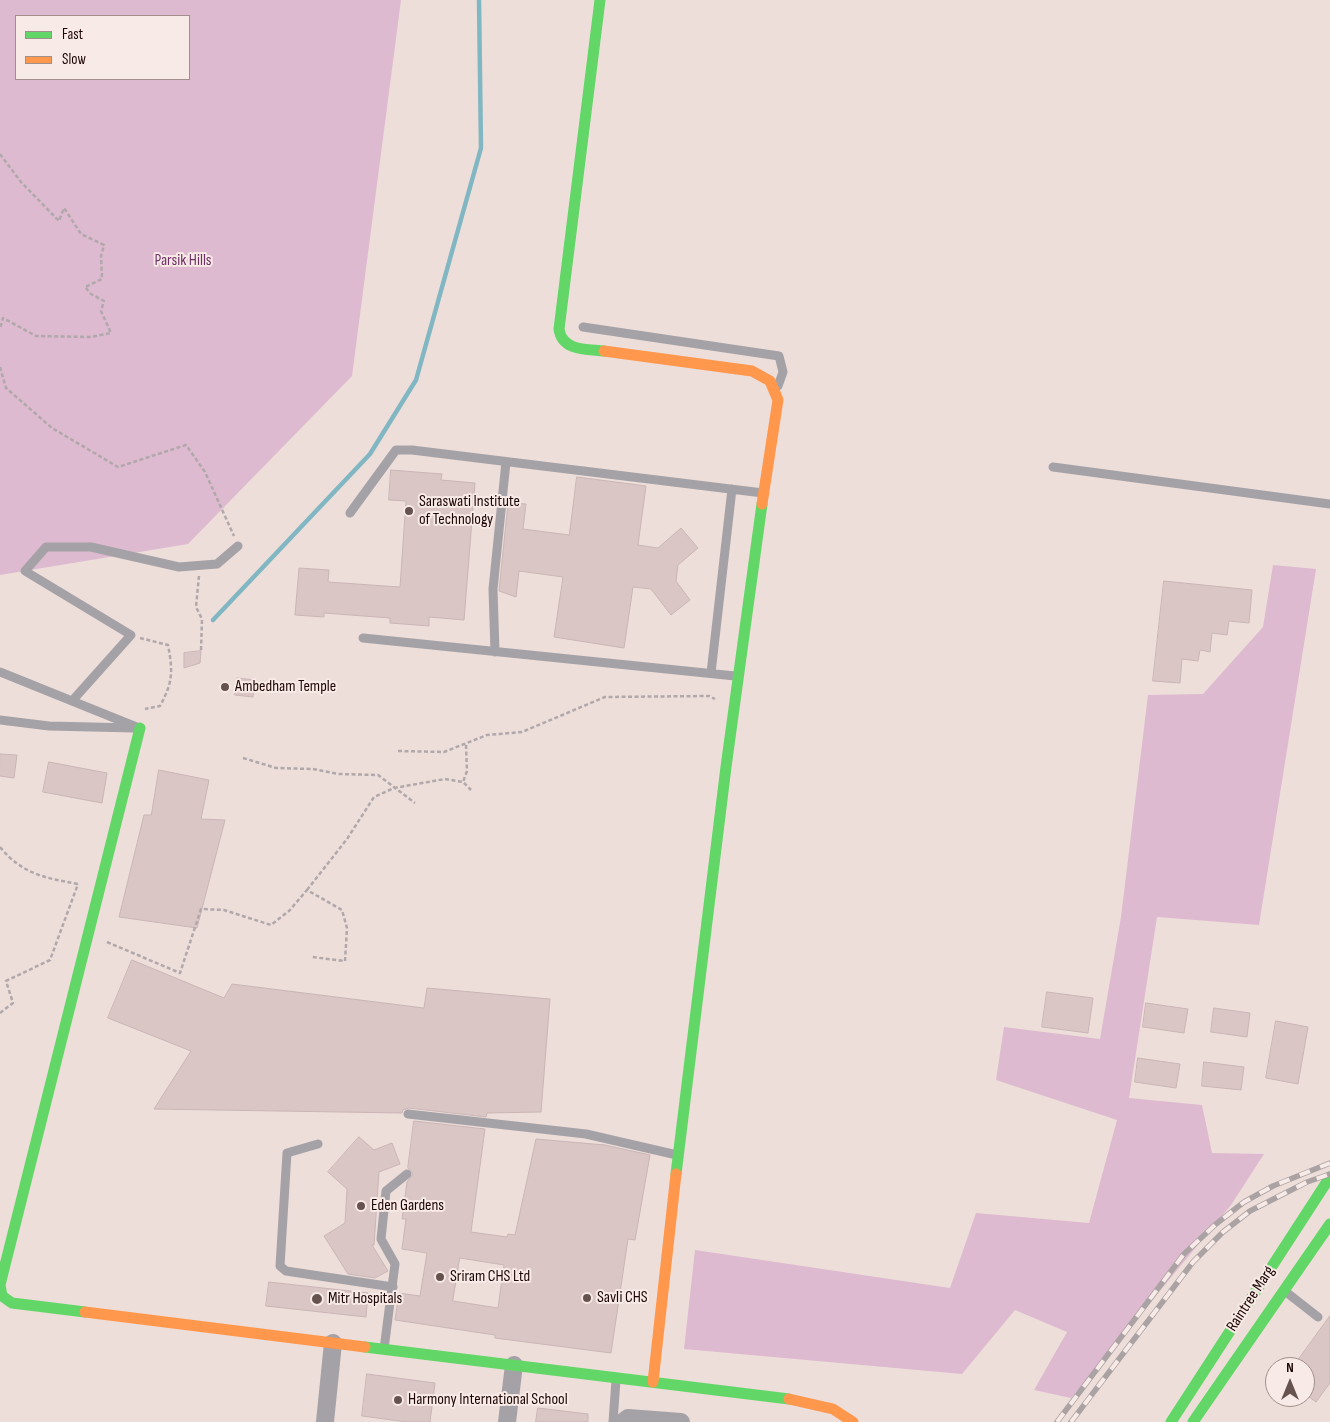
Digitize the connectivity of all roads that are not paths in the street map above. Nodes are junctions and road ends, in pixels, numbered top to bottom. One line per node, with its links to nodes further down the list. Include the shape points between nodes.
1 (600, 0): 3 (street, via 560,337 570,347 752,371 767,376 775,385)
2 (583, 327): 3 (lane, via 779,356 783,372)
3 (776, 392): 7 (street, via 778,400)
4 (506, 462): 6 (lane); 9 (lane, via 396,450); 12 (lane, via 493,590)
5 (1053, 466): 8 (lane)
6 (732, 489): 7 (lane); 14 (lane)
7 (764, 493): 15 (street)
8 (1330, 504)
9 (350, 513)
10 (238, 546): 16 (lane, via 217,564 179,567 91,547 46,547 26,571 131,636)
11 (364, 638): 12 (lane)
12 (495, 652): 14 (lane)
13 (0, 672): 16 (lane)
14 (711, 673): 15 (lane)
15 (738, 676): 21 (street)
16 (72, 701): 18 (lane)
17 (0, 720): 18 (lane, via 49,726)
18 (140, 728): 28 (street, via 0,1285 2,1296 12,1303)
19 (408, 1114): 21 (lane, via 586,1134)
20 (318, 1144): 25 (lane, via 287,1153 280,1266 286,1272)
21 (677, 1156): 32 (street)
22 (407, 1174): 25 (lane, via 386,1191 381,1239 394,1264)
23 (1330, 1177): 39 (street, Raintree Marg)
24 (1330, 1224): 26 (street, Raintree Marg)
25 (393, 1287): 29 (lane)
26 (1284, 1290): 27 (lane); 40 (street, Raintree Marg)
27 (1318, 1318)
28 (333, 1343): 29 (street); 33 (street)
29 (384, 1349): 30 (street)
30 (514, 1365): 31 (street); 34 (street)
31 (616, 1379): 32 (street); 35 (lane)
32 (653, 1382): 38 (street, via 819,1404)
33 (328, 1422)
34 (507, 1422)
35 (613, 1422)
36 (623, 1422): 37 (street, via 628,1418)
37 (681, 1422)
38 (853, 1422)
39 (1171, 1422)
40 (1193, 1422)

